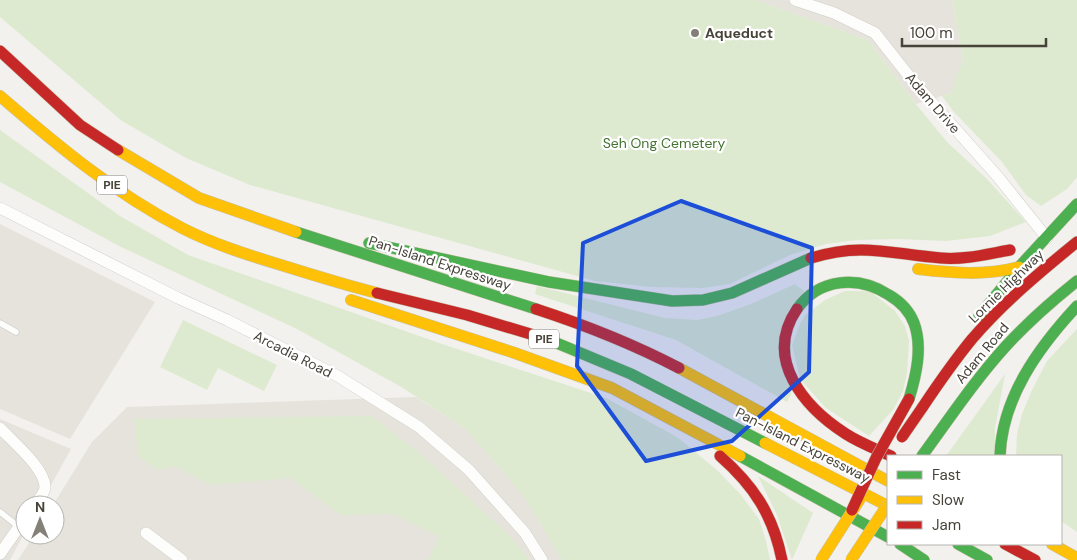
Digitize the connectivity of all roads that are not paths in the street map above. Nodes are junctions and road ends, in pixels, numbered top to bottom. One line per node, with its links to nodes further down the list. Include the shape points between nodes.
1 (795, 0): 7 (street, Adam Drive, via 843,17 875,33)
2 (0, 51): 6 (highway, Pan-Island Expressway / PIE, via 80,125 137,162 199,198)
3 (0, 96): 10 (highway, Pan-Island Expressway / PIE, via 60,148 117,189 182,228)
4 (1077, 204): 7 (highway)
5 (0, 208): 50 (street, Arcadia Road, via 336,375 419,427 469,470 525,533)
6 (314, 238): 17 (highway, via 338,236 601,292 676,302); 31 (highway, Pan-Island Expressway / PIE, via 561,317 648,352)
7 (1048, 238): 12 (highway)
8 (1077, 242): 21 (highway, Lornie Highway, via 999,311)
9 (1010, 250): 17 (highway, via 944,258 864,249 843,250 819,255)
10 (238, 252): 15 (highway, via 280,276); 33 (highway, Pan-Island Expressway / PIE, via 553,342 631,374)
11 (902, 267): 12 (highway, via 954,274 1000,272)
12 (1019, 267): 21 (highway, via 980,314)
13 (798, 276): 17 (highway, via 749,295 724,300)
14 (1077, 281): 28 (highway, Adam Road, via 1005,347)
15 (304, 284)
16 (337, 296): 22 (highway, via 578,375 612,388)
17 (717, 298)
18 (1077, 306): 29 (highway, via 1062,321 1014,396 1000,433)
19 (0, 323): 20 (lane)
20 (16, 332)
21 (959, 354): 27 (highway, Adam Road, bridge)
22 (674, 420): 41 (highway); 51 (highway, via 738,471 751,486 775,527)
23 (0, 428): 32 (street, via 44,479)
24 (879, 452): 25 (highway, bridge, via 841,431 809,403 792,382 784,357 786,330 797,308 823,286 843,282 866,284 904,306 915,325 918,365 909,399)
25 (879, 452)
26 (879, 452): 35 (highway, bridge)
27 (890, 455)
28 (923, 455)
29 (1000, 455)
30 (887, 460): 35 (highway, Adam Road, bridge)
31 (887, 480)
32 (42, 495)
33 (887, 504)
34 (887, 506): 38 (highway, bridge)
35 (852, 510): 52 (highway, Adam Road, bridge)
36 (0, 512): 37 (lane)
37 (15, 520)
38 (876, 522): 53 (highway, bridge); 54 (highway, bridge)
39 (15, 533): 47 (street)
40 (146, 533): 49 (street)
41 (887, 536)
42 (1062, 540): 48 (highway)
43 (902, 545): 55 (highway)
44 (960, 545): 56 (highway)
45 (1006, 545): 57 (highway)
46 (1054, 545): 48 (highway)
47 (0, 554)
48 (1077, 556)
49 (182, 560)
50 (542, 560)
51 (782, 560)
52 (821, 560)
53 (851, 560)
54 (860, 560)
55 (924, 560)
56 (987, 560)
57 (1035, 560)

